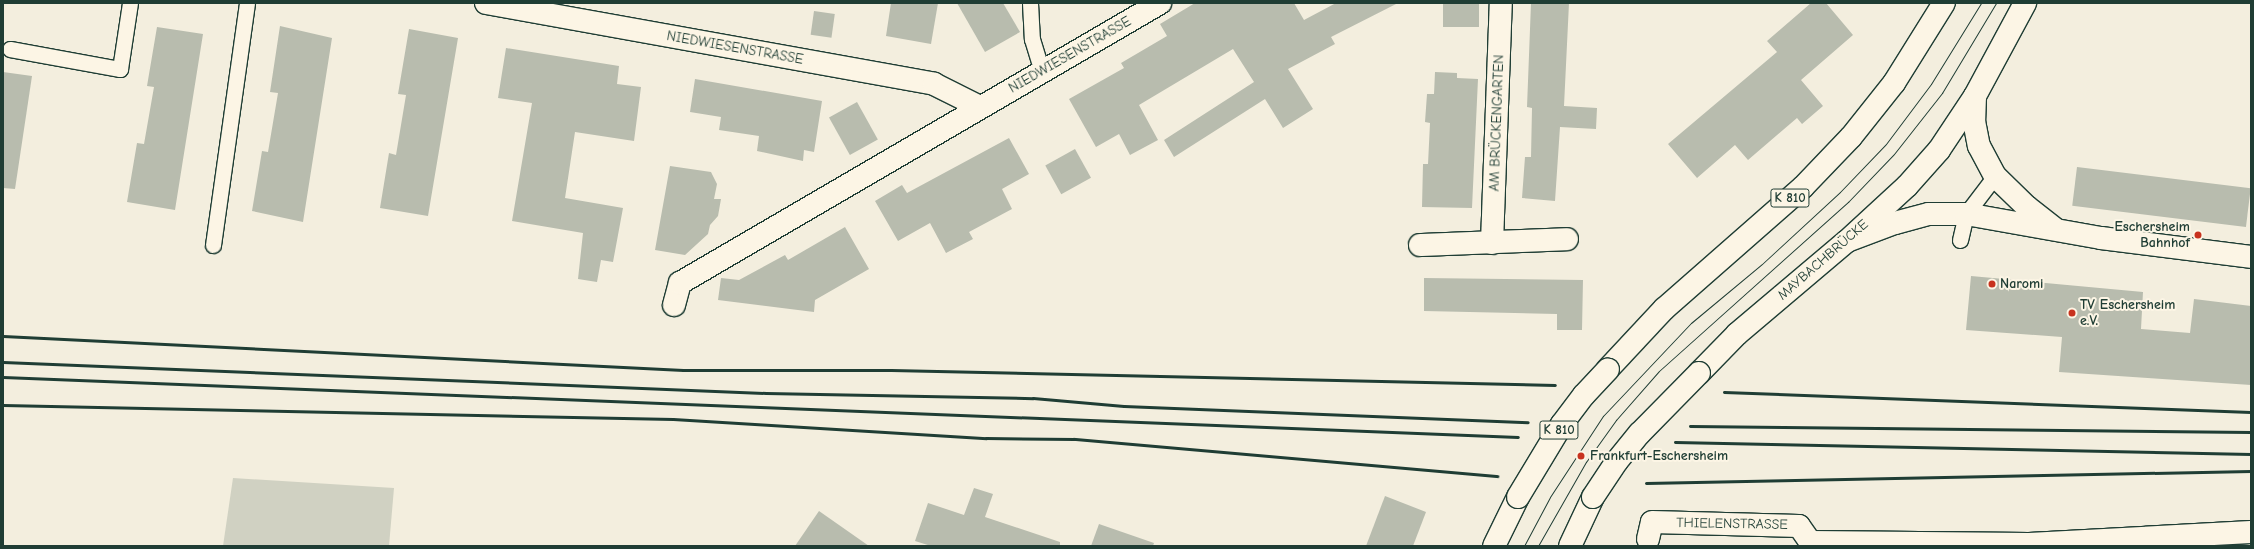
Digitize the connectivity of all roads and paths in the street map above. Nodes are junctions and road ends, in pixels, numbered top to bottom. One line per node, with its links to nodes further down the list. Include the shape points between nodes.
1 (130, 3): 9 (lane, via 120,69)
2 (248, 3): 20 (lane)
3 (486, 3): 12 (street, NIEDWIESENSTRASSE, via 934,84)
4 (1030, 3): 10 (lane, via 1032,39)
5 (1160, 3): 10 (street, NIEDWIESENSTRASSE)
6 (1501, 3): 19 (street, AM BRÜCKENGARTEN)
7 (1944, 3): 26 (street, K 810, bridge, via 1894,83 1851,137 1802,187 1664,309 1584,394 1562,424 1518,497)
8 (2025, 3): 11 (street, MAYBACHBRÜCKE)
9 (10, 49)
10 (1042, 72): 12 (street, NIEDWIESENSTRASSE)
11 (1975, 96): 13 (street, via 1974,121 1979,146); 18 (street, MAYBACHBRÜCKE, via 1939,150 1906,186)
12 (980, 107): 23 (street, NIEDWIESENSTRASSE, via 680,284)
13 (1995, 176): 14 (lane); 15 (street, via 2027,207)
14 (1966, 214): 15 (street); 17 (lane); 18 (street, via 1929,214 1895,223)
15 (2056, 230): 22 (street)
16 (1567, 239): 19 (street)
17 (1960, 240)
18 (1846, 242): 27 (street, MAYBACHBRÜCKE, bridge, via 1737,334 1640,433 1593,497)
19 (1492, 243): 21 (street)
20 (213, 244)
21 (1420, 245)
22 (2251, 257)
23 (674, 304)
24 (2251, 532): 25 (street, THIELENSTRASSE, via 2029,544 1810,542 1799,526 1652,522)
25 (1648, 539)
26 (1494, 546)
27 (1570, 546)

